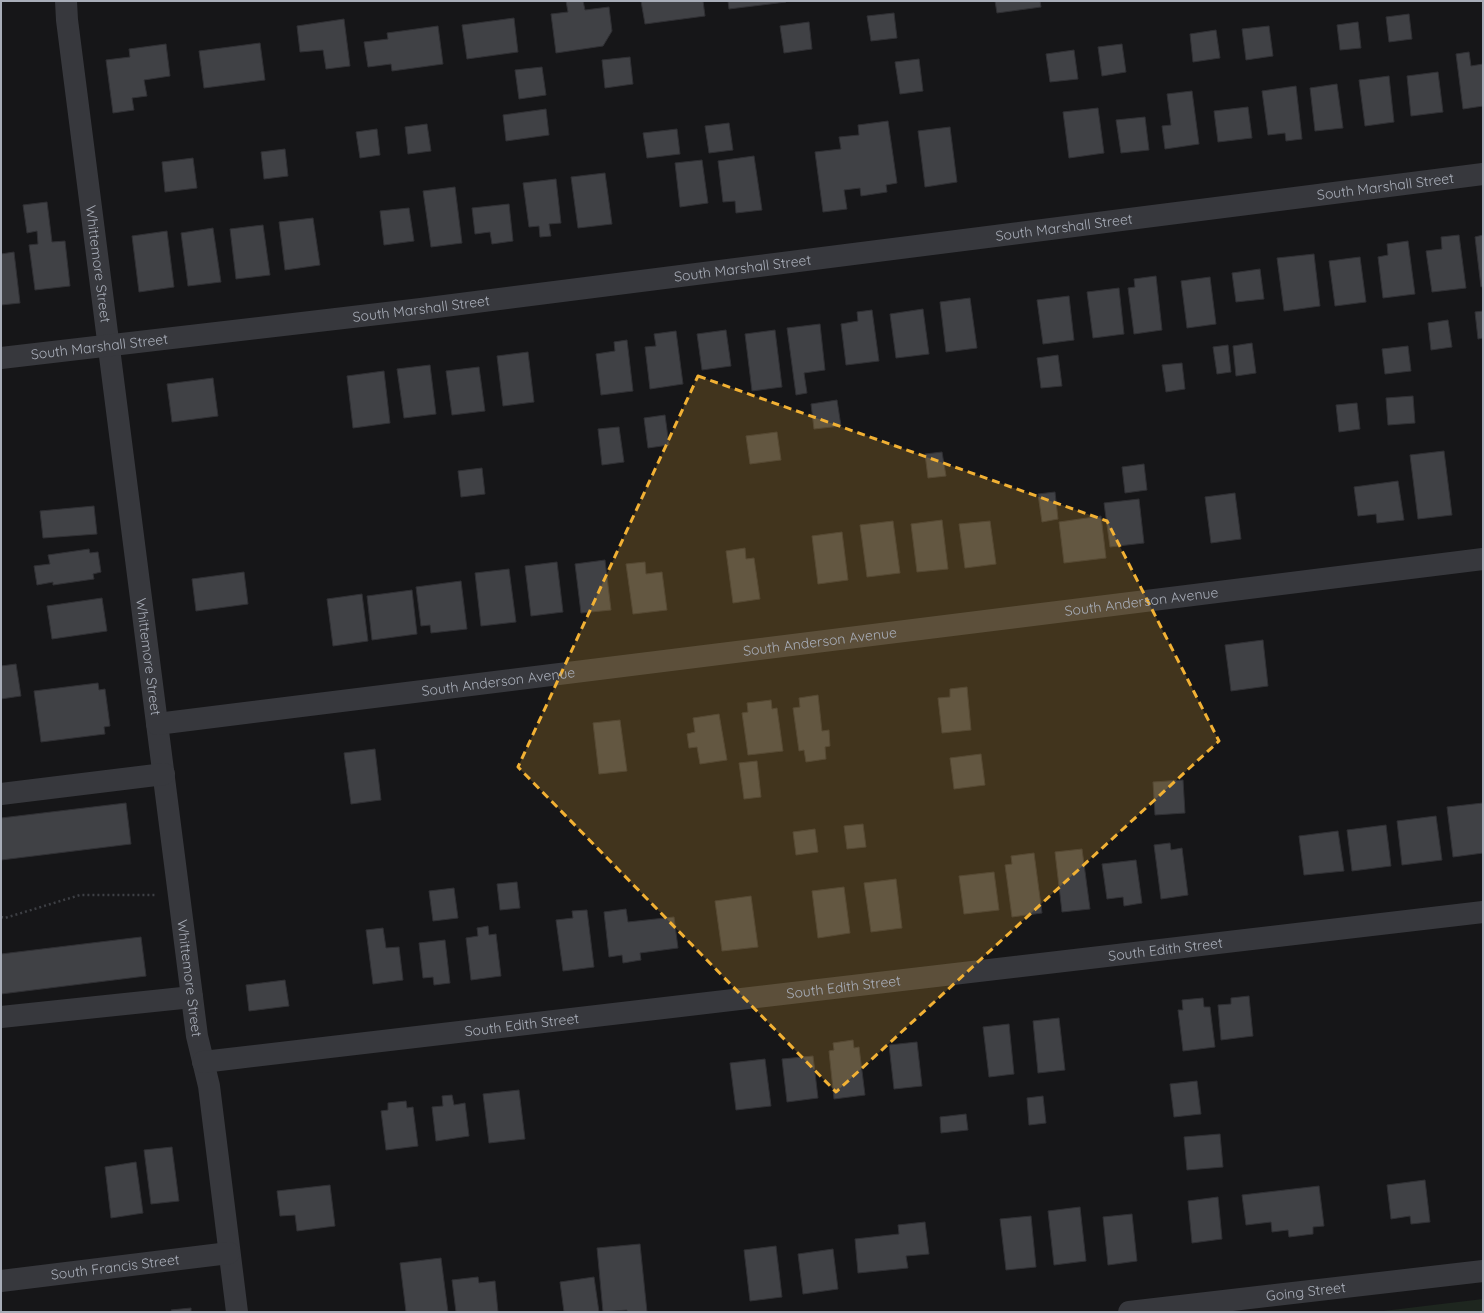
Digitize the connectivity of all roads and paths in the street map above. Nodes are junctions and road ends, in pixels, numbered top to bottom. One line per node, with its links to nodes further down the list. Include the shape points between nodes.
1 (66, 1): 3 (street, Whittemore Street)
2 (1483, 174): 3 (street, South Marshall Street, via 421,309)
3 (109, 344): 4 (street, South Marshall Street); 6 (street, Whittemore Street)
4 (1, 358)
5 (1483, 559): 6 (street, South Anderson Avenue)
6 (157, 724): 7 (street, Whittemore Street)
7 (164, 774): 8 (street); 12 (street, Whittemore Street)
8 (1, 794)
9 (158, 894): 11 (path, via 80,895 5,918)
10 (1483, 912): 14 (street, South Edith Street)
11 (1, 917)
12 (192, 997): 13 (street); 14 (street, Whittemore Street)
13 (1, 1017)
14 (203, 1062): 15 (street, Whittemore Street)
15 (230, 1254): 17 (street, South Francis Street); 18 (street, Whittemore Street)
16 (1483, 1271): 19 (street, Going Street)
17 (1, 1281)
18 (237, 1312)
19 (1129, 1312)

